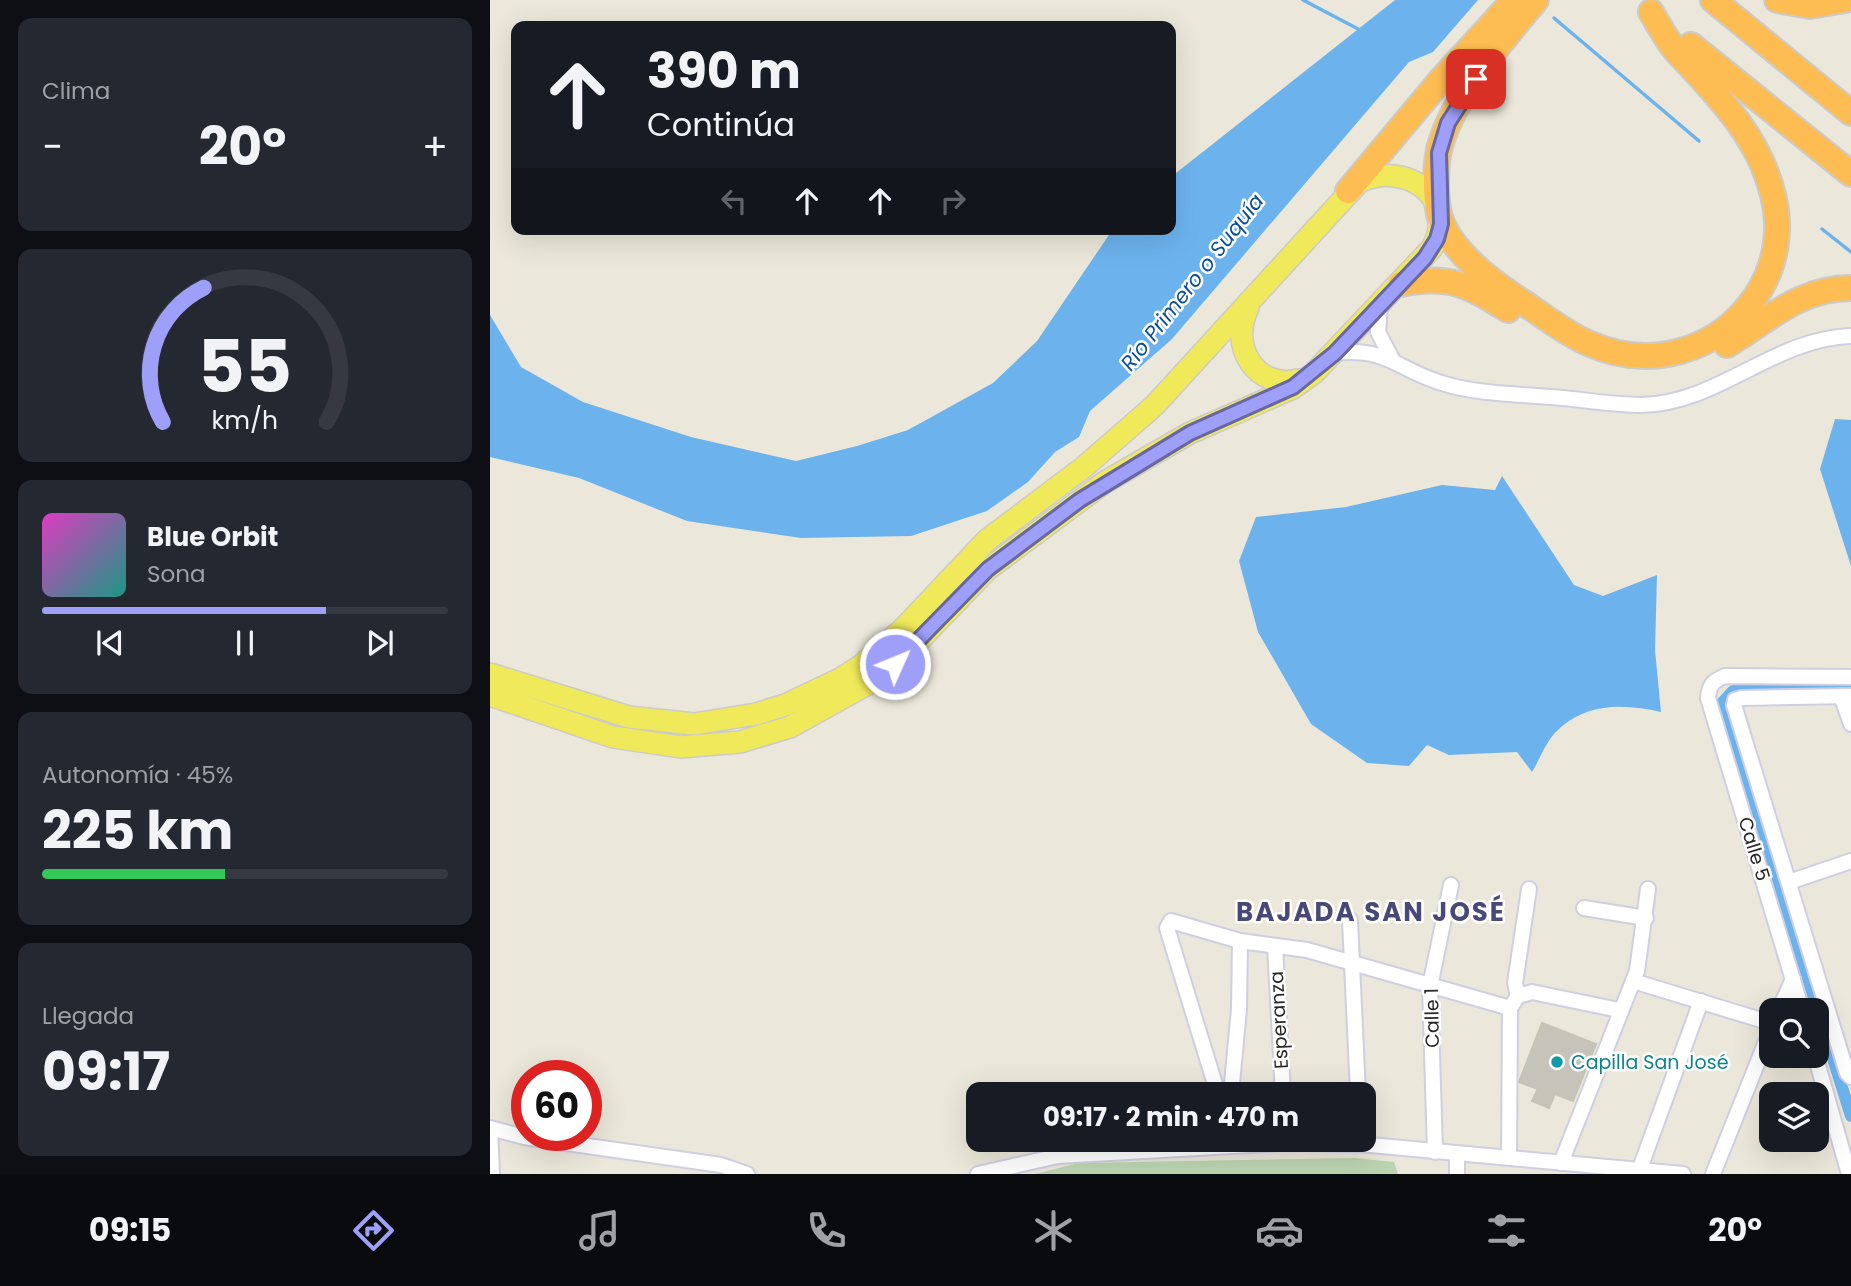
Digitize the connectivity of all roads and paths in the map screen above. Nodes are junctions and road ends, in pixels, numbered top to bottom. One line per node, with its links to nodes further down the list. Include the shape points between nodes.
1 (1514, 0): 9 (highway)
2 (1536, 0): 10 (highway, via 1448,123 1437,167)
3 (1713, 0): 7 (highway)
4 (1777, 0): 5 (highway, via 1810,6)
5 (1845, 0)
6 (1643, 6): 8 (highway); 10 (highway, via 1737,120 1763,165 1774,197 1778,228 1773,260 1759,291 1731,326 1703,344 1663,356 1631,356 1600,348 1572,335 1483,274 1463,254)
7 (1851, 113)
8 (1851, 174)
9 (1348, 191): 10 (main road, via 1368,178 1402,175 1427,192); 13 (main road)
10 (1439, 215): 11 (main road, via 1440,232 1432,248)
11 (1401, 284): 12 (highway, via 1432,279 1457,282 1588,358 1646,370 1699,360 1798,298); 14 (main road)
12 (1851, 288)
13 (1254, 298): 18 (main road, via 1241,329 1241,345 1248,360 1260,373 1280,382); 19 (main road, via 1133,425 987,540 882,649 811,693 730,720 660,722 605,711)
14 (1380, 305): 16 (main road); 17 (street, via 1378,332)
15 (1851, 336): 17 (street, via 1799,344 1702,391 1640,405 1467,389 1424,377)
16 (1335, 353): 17 (street, via 1366,351); 18 (main road)
17 (1394, 362)
18 (1314, 373): 21 (main road, via 1190,433 1097,488 988,569 914,646 873,681 790,727 740,743 681,747 613,737)
19 (490, 674)
20 (1851, 677): 35 (street, Calle 5, via 1725,676 1709,688 1708,698)
21 (490, 695)
22 (1846, 696): 23 (street); 25 (street, via 1735,701)
23 (1851, 724)
24 (1851, 861): 25 (street)
25 (1789, 882): 46 (street)
26 (1451, 885): 37 (street, Calle 1)
27 (1529, 889): 41 (street)
28 (1648, 889): 30 (street)
29 (1584, 908): 30 (street)
30 (1646, 918): 36 (street)
31 (1350, 920): 34 (street)
32 (1240, 941): 33 (street); 47 (street, via 1178,921 1167,923); 48 (street)
33 (1275, 946): 34 (street); 49 (street, Esperanza)
34 (1352, 964): 37 (street); 50 (street)
35 (1793, 979): 38 (street); 39 (street, Calle 5)
36 (1633, 981): 40 (street); 42 (street)
37 (1430, 986): 41 (street); 54 (street, Calle 1)
38 (1784, 998)
39 (1799, 998)
40 (1701, 1001): 43 (street); 58 (street)
41 (1514, 1002): 42 (street, via 1532,992); 56 (street)
42 (1619, 1010): 57 (street)
43 (1759, 1022)
44 (1759, 1057): 64 (street)
45 (1819, 1068): 65 (street)
46 (1851, 1077)
47 (1212, 1082)
48 (1231, 1082)
49 (1282, 1082)
50 (1357, 1082)
51 (490, 1128): 59 (street); 60 (street, via 524,1137 721,1165)
52 (1376, 1144): 54 (street)
53 (1112, 1152): 61 (street, via 1033,1160)
54 (1435, 1152): 55 (street)
55 (1457, 1155): 56 (street); 62 (street)
56 (1509, 1158): 57 (street)
57 (1560, 1163): 58 (street)
58 (1638, 1172): 63 (street)
59 (491, 1173)
60 (747, 1174)
61 (978, 1174)
62 (1457, 1174)
63 (1683, 1174)
64 (1713, 1174)
65 (1849, 1174)

